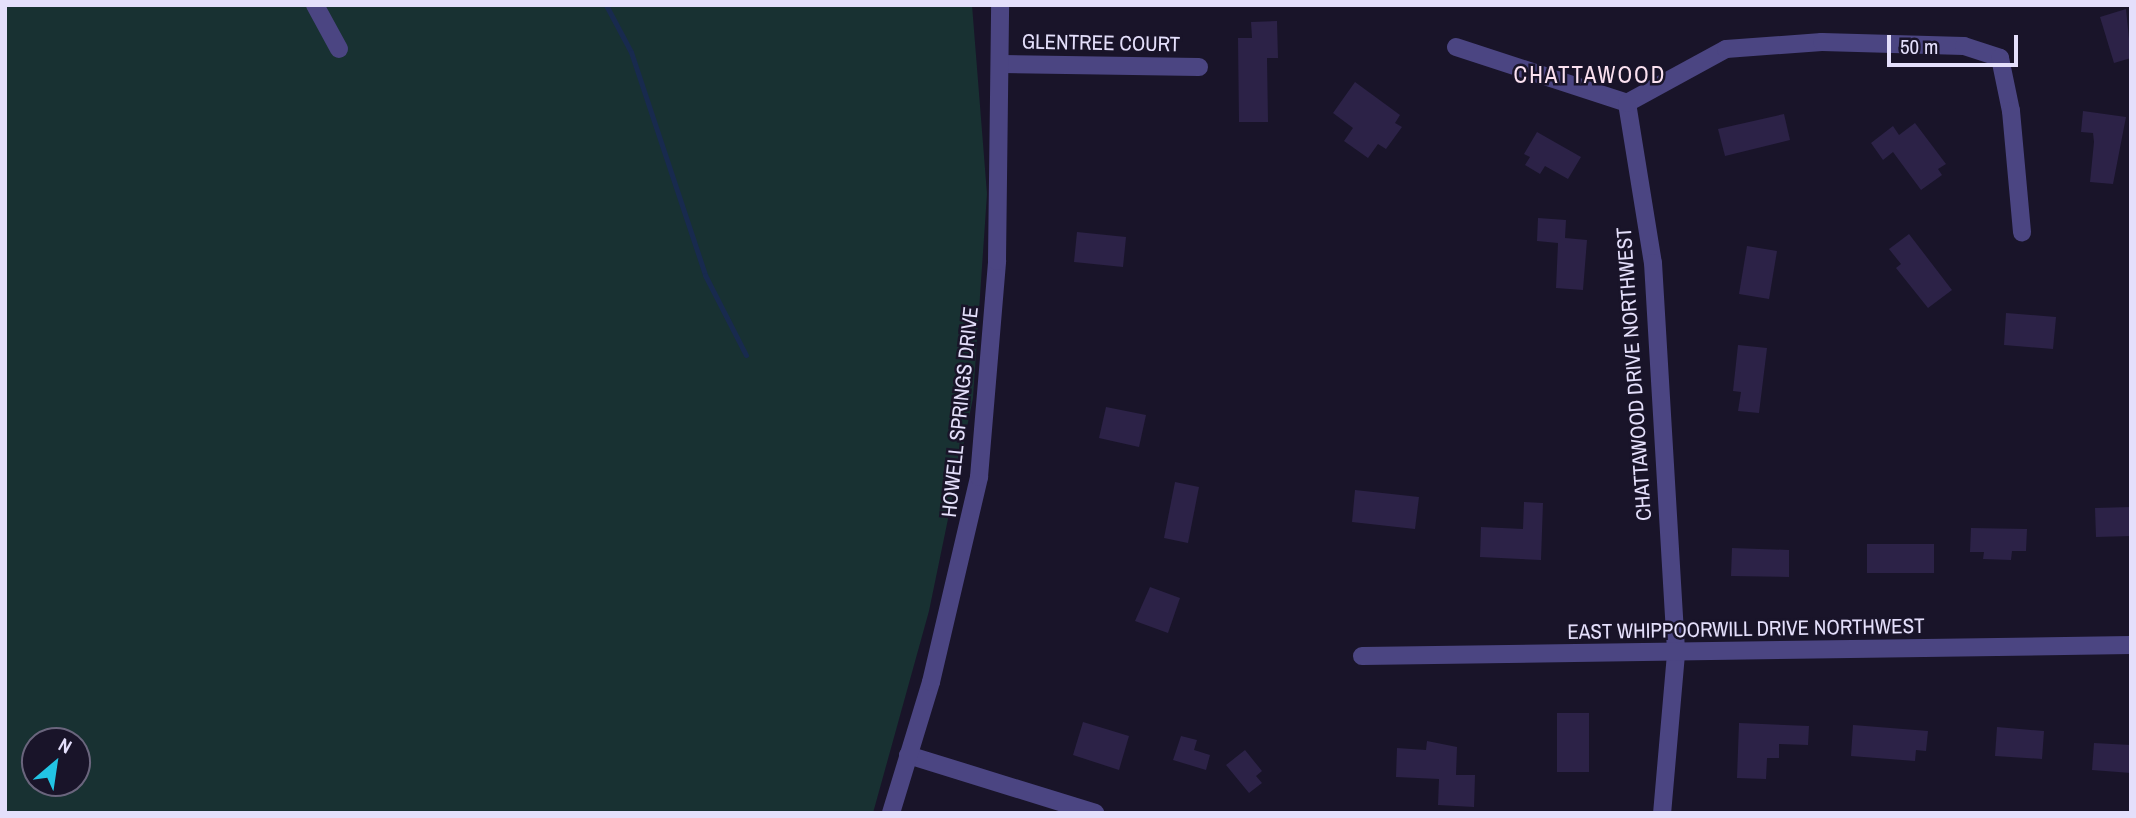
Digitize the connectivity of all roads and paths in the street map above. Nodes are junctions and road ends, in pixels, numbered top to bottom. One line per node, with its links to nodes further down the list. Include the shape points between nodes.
1 (315, 5): 4 (street)
2 (1000, 5): 5 (street, HOWELL SPRINGS DRIVE)
3 (1456, 47): 7 (street)
4 (339, 49)
5 (1003, 64): 6 (street, GLENTREE COURT); 12 (street, HOWELL SPRINGS DRIVE, via 996,286 979,477 967,543)
6 (1199, 67)
7 (1627, 103): 8 (street, via 1726,50 1822,42 1964,46 2000,58 2011,111); 10 (street, CHATTAWOOD DRIVE NORTHWEST, via 1653,262)
8 (2022, 233)
9 (2131, 645): 10 (street, EAST WHIPPOORWILL DRIVE NORTHWEST)
10 (1676, 654): 11 (street, EAST WHIPPOORWILL DRIVE NORTHWEST); 15 (street, CHATTAWOOD DRIVE NORTHWEST)
11 (1363, 656)
12 (908, 755): 13 (street, HOWELL SPRINGS DRIVE); 14 (street)
13 (891, 813)
14 (1095, 813)
15 (1662, 813)

